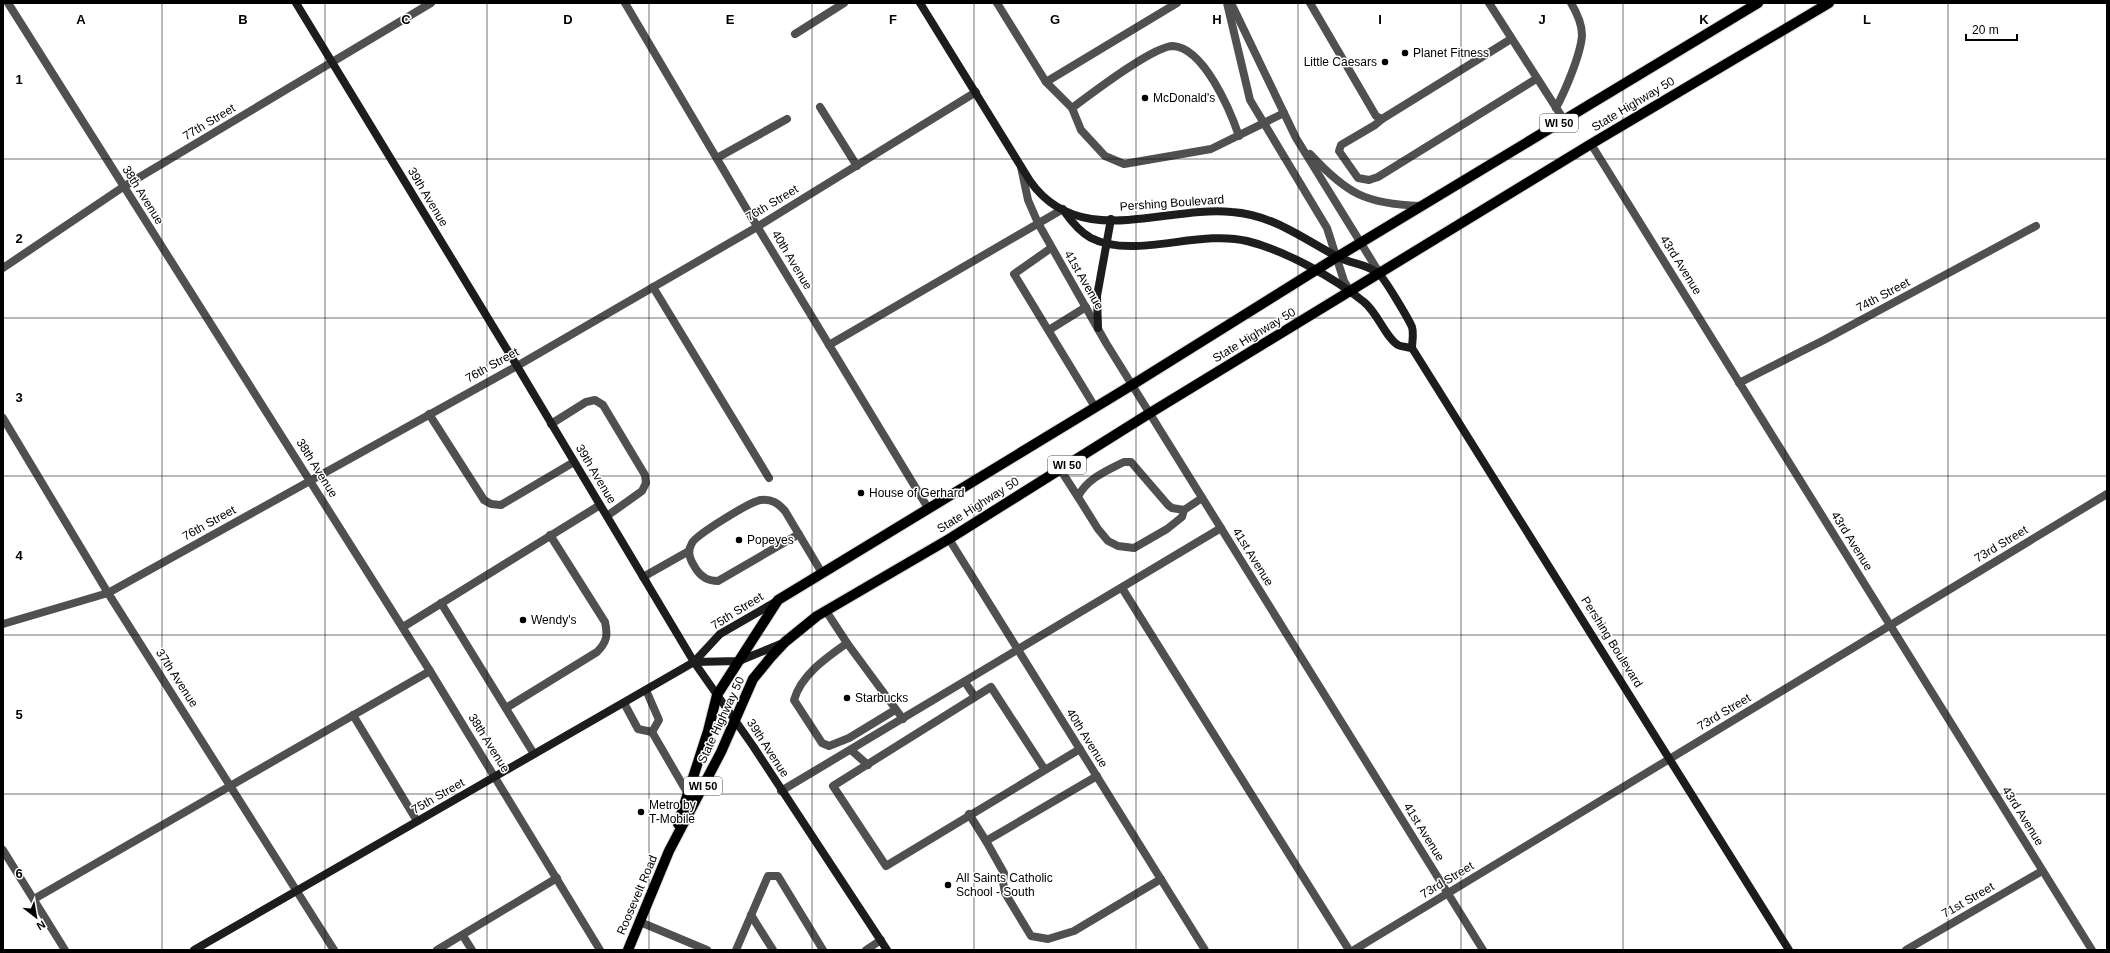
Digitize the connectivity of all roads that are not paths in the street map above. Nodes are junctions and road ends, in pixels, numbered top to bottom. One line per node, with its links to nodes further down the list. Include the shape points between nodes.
1 (8, 3): 36 (street, 38th Avenue)
2 (296, 3): 18 (street, 39th Avenue)
3 (431, 3): 18 (street, 77th Street)
4 (625, 3): 33 (street, 40th Avenue)
5 (844, 3): 16 (street)
6 (920, 3): 21 (street, Pershing Boulevard)
7 (997, 3): 20 (street)
8 (1177, 3): 20 (street)
9 (1227, 3): 29 (street, via 1248,94)
10 (1231, 3): 25 (street)
11 (1310, 3): 27 (street, via 1376,116)
12 (1489, 3): 17 (street)
13 (1571, 3): 24 (street, via 1579,19 1582,35 1566,88)
14 (1758, 3): 28 (main road, State Highway 50 / WI 50)
15 (1829, 3): 32 (main road, State Highway 50 / WI 50)
16 (795, 34)
17 (1511, 39): 19 (street); 27 (street)
18 (331, 62): 36 (street, 77th Street); 57 (street, 39th Avenue)
19 (1536, 79): 24 (street); 27 (street, via 1378,177 1369,180 1358,178 1339,151 1341,145)
20 (1046, 82): 23 (street)
21 (976, 92): 34 (street, 76th Street); 35 (street, Pershing Boulevard)
22 (820, 106): 34 (street)
23 (1072, 108): 30 (street, via 1081,130 1105,156 1124,164 1211,148); 30 (street, via 1108,81 1154,53 1172,46 1187,50 1198,59 1231,114)
24 (1556, 108): 28 (street)
25 (1284, 113): 29 (street); 31 (street)
26 (787, 119): 33 (street)
27 (1382, 119)
28 (1564, 120): 37 (main road, State Highway 50 / WI 50)
29 (1263, 123): 30 (street); 46 (street, via 1327,228)
30 (1239, 136)
31 (1296, 138): 37 (street, via 1329,174 1360,196 1383,204); 44 (street)
32 (1591, 144): 49 (main road, State Highway 50 / WI 50); 58 (street, 43rd Avenue)
33 (717, 158): 42 (street, 40th Avenue)
34 (857, 166): 42 (street, 76th Street)
35 (1021, 167): 38 (street, Pershing Boulevard, via 1042,194); 40 (street, 41st Avenue, via 1028,200)
36 (123, 187): 47 (street, 77th Street); 68 (street, 38th Avenue)
37 (1420, 206): 44 (main road, State Highway 50 / WI 50)
38 (1063, 210): 39 (street, Pershing Boulevard, via 1078,216); 40 (street); 43 (street, Pershing Boulevard, via 1085,234)
39 (1111, 219): 43 (street); 46 (street, Pershing Boulevard, via 1142,220 1216,211 1240,212 1282,225)
40 (1038, 223): 45 (street, 41st Avenue); 55 (street)
41 (2036, 226): 58 (street, 74th Street)
42 (757, 227): 50 (street, 76th Street); 55 (street, 40th Avenue)
43 (1107, 243): 48 (street, Pershing Boulevard, via 1124,245 1210,237 1233,238 1275,250); 53 (street, via 1097,296)
44 (1360, 243): 46 (main road, State Highway 50 / WI 50); 49 (street)
45 (1052, 248): 52 (street, 41st Avenue); 54 (street, via 1014,274)
46 (1337, 257): 48 (main road, State Highway 50 / WI 50); 49 (street, Pershing Boulevard, via 1362,264); 51 (street)
47 (3, 268)
48 (1315, 270): 51 (street, Pershing Boulevard); 59 (main road, State Highway 50 / WI 50)
49 (1380, 274): 51 (main road, State Highway 50 / WI 50); 56 (street, Pershing Boulevard, via 1411,326)
50 (654, 287): 57 (street, 76th Street); 67 (street)
51 (1350, 292): 56 (street, Pershing Boulevard, via 1369,306 1395,343); 61 (main road, State Highway 50 / WI 50)
52 (1086, 307): 53 (street, 41st Avenue); 54 (street)
53 (1098, 328): 59 (street, 41st Avenue)
54 (1049, 330): 60 (street)
55 (829, 345): 73 (street, 40th Avenue)
56 (1412, 348): 112 (street, Pershing Boulevard)
57 (517, 366): 62 (street, 76th Street); 64 (street, 39th Avenue)
58 (1739, 383): 89 (street, 43rd Avenue)
59 (1132, 385): 60 (main road, State Highway 50 / WI 50); 61 (street, 41st Avenue)
60 (1095, 407): 73 (main road, State Highway 50 / WI 50)
61 (1150, 413): 66 (main road, State Highway 50 / WI 50); 71 (street, 41st Avenue)
62 (429, 414): 65 (street, via 484,500 491,504 501,505); 68 (street, 76th Street)
63 (3, 418): 84 (street, 37th Avenue)
64 (551, 424): 65 (street, 39th Avenue); 75 (street, via 586,402 595,400 603,405 645,475 646,483 642,491)
65 (574, 462): 72 (street, 39th Avenue)
66 (1060, 470): 70 (street); 79 (main road, State Highway 50 / WI 50)
67 (769, 478)
68 (310, 479): 84 (street, 76th Street); 90 (street, 38th Avenue)
69 (2107, 494): 89 (street, 73rd Street)
70 (1078, 497): 74 (street, via 1089,482 1124,462 1131,462 1168,505); 74 (street, via 1108,541 1118,546 1134,548 1167,529 1182,517)
71 (1202, 498): 74 (street); 76 (street, 41st Avenue)
72 (600, 504): 75 (street, 39th Avenue); 78 (street)
73 (928, 508): 81 (main road, State Highway 50 / WI 50)
74 (1184, 510)
75 (607, 516): 82 (street, 39th Avenue)
76 (1221, 528): 83 (street); 130 (street, 41st Avenue)
77 (798, 534): 80 (street, via 718,580 711,581 698,573 690,560); 80 (street, via 778,503 759,500 699,535); 81 (street)
78 (550, 535): 86 (street); 102 (street, via 605,622 608,635 604,645 597,652)
79 (949, 539): 87 (main road, State Highway 50 / WI 50); 93 (street, 40th Avenue)
80 (689, 551): 82 (street)
81 (822, 573): 85 (main road, State Highway 50 / WI 50)
82 (643, 577): 95 (street, 39th Avenue)
83 (1122, 588): 93 (street); 150 (street)
84 (108, 593): 88 (street, 76th Street); 118 (street, 37th Avenue)
85 (778, 600): 94 (main road, State Highway 50 / WI 50); 95 (street, 75th Street, via 720,634)
86 (441, 603): 90 (street); 102 (street)
87 (826, 611): 91 (main road, State Highway 50 / WI 50); 92 (street)
88 (3, 624)
89 (1890, 625): 112 (street, 73rd Street); 126 (street, 43rd Avenue)
90 (403, 627): 96 (street, 38th Avenue)
91 (785, 642): 94 (street, 75th Street); 106 (main road, State Highway 50 / WI 50, via 754,679)
92 (847, 643): 103 (street); 108 (street, via 816,667 796,692 794,700 822,743)
93 (1018, 650): 97 (street); 109 (street, 40th Avenue)
94 (739, 661): 95 (street, 75th Street); 99 (main road, State Highway 50 / WI 50)
95 (694, 662): 98 (street, 75th Street); 99 (street, 39th Avenue)
96 (430, 671): 104 (street); 116 (street, 38th Avenue)
97 (965, 682): 100 (street); 105 (street)
98 (646, 690): 101 (street, 75th Street); 107 (street, via 659,720)
99 (717, 695): 106 (street, 39th Avenue); 120 (main road, State Highway 50 / WI 50)
100 (975, 697): 114 (street); 115 (street, via 991,687)
101 (624, 703): 107 (street, via 638,729); 111 (street, 75th Street)
102 (506, 708): 111 (street)
103 (895, 710): 105 (street); 108 (street, via 849,738)
104 (353, 715): 118 (street); 122 (street)
105 (903, 719): 110 (street)
106 (734, 720): 119 (street, 39th Avenue); 125 (main road, State Highway 50 / WI 50, via 721,752)
107 (652, 732): 120 (street)
108 (829, 746): 113 (street)
109 (1080, 749): 115 (street); 117 (street, 40th Avenue)
110 (851, 750): 113 (street); 114 (street)
111 (534, 754): 116 (street, 75th Street)
112 (1670, 758): 130 (street, 73rd Street); 153 (street, Pershing Boulevard)
113 (837, 759): 119 (street)
114 (868, 765): 121 (street, via 833,786 886,866)
115 (1045, 770): 121 (street)
116 (496, 776): 122 (street, 75th Street); 127 (street, 38th Avenue)
117 (1097, 776): 123 (street); 128 (street, 40th Avenue)
118 (231, 785): 129 (street, 37th Avenue); 131 (street)
119 (782, 791): 135 (street, 39th Avenue)
120 (688, 794): 125 (main road, State Highway 50 / WI 50)
121 (969, 814): 123 (street)
122 (417, 821): 129 (street, 75th Street)
123 (986, 841): 128 (street, via 1004,873 1005,893 1031,936 1048,939 1074,931)
124 (3, 850): 131 (street)
125 (669, 851): 133 (main road, Roosevelt Road / WI 50)
126 (2042, 871): 154 (street, 71st Street); 155 (street, 43rd Avenue)
127 (557, 878): 134 (street); 141 (street, 38th Avenue)
128 (1161, 879): 149 (street, 40th Avenue)
129 (297, 890): 137 (street, 75th Street); 138 (street, 37th Avenue)
130 (1448, 893): 151 (street, 73rd Street); 152 (street, 41st Avenue)
131 (34, 899): 136 (street)
132 (751, 915): 144 (street); 145 (street); 146 (street, via 768,876 778,876)
133 (640, 922): 142 (main road, Roosevelt Road / WI 50); 143 (street)
134 (463, 936): 139 (street); 140 (street)
135 (881, 940): 147 (street); 148 (street, 39th Avenue)
136 (65, 950)
137 (194, 950)
138 (334, 950)
139 (437, 950)
140 (472, 950)
141 (600, 950)
142 (628, 950)
143 (707, 950)
144 (736, 950)
145 (773, 950)
146 (823, 950)
147 (866, 950)
148 (887, 950)
149 (1205, 950)
150 (1349, 950)
151 (1354, 950)
152 (1483, 950)
153 (1790, 950)
154 (1906, 950)
155 (2092, 950)

